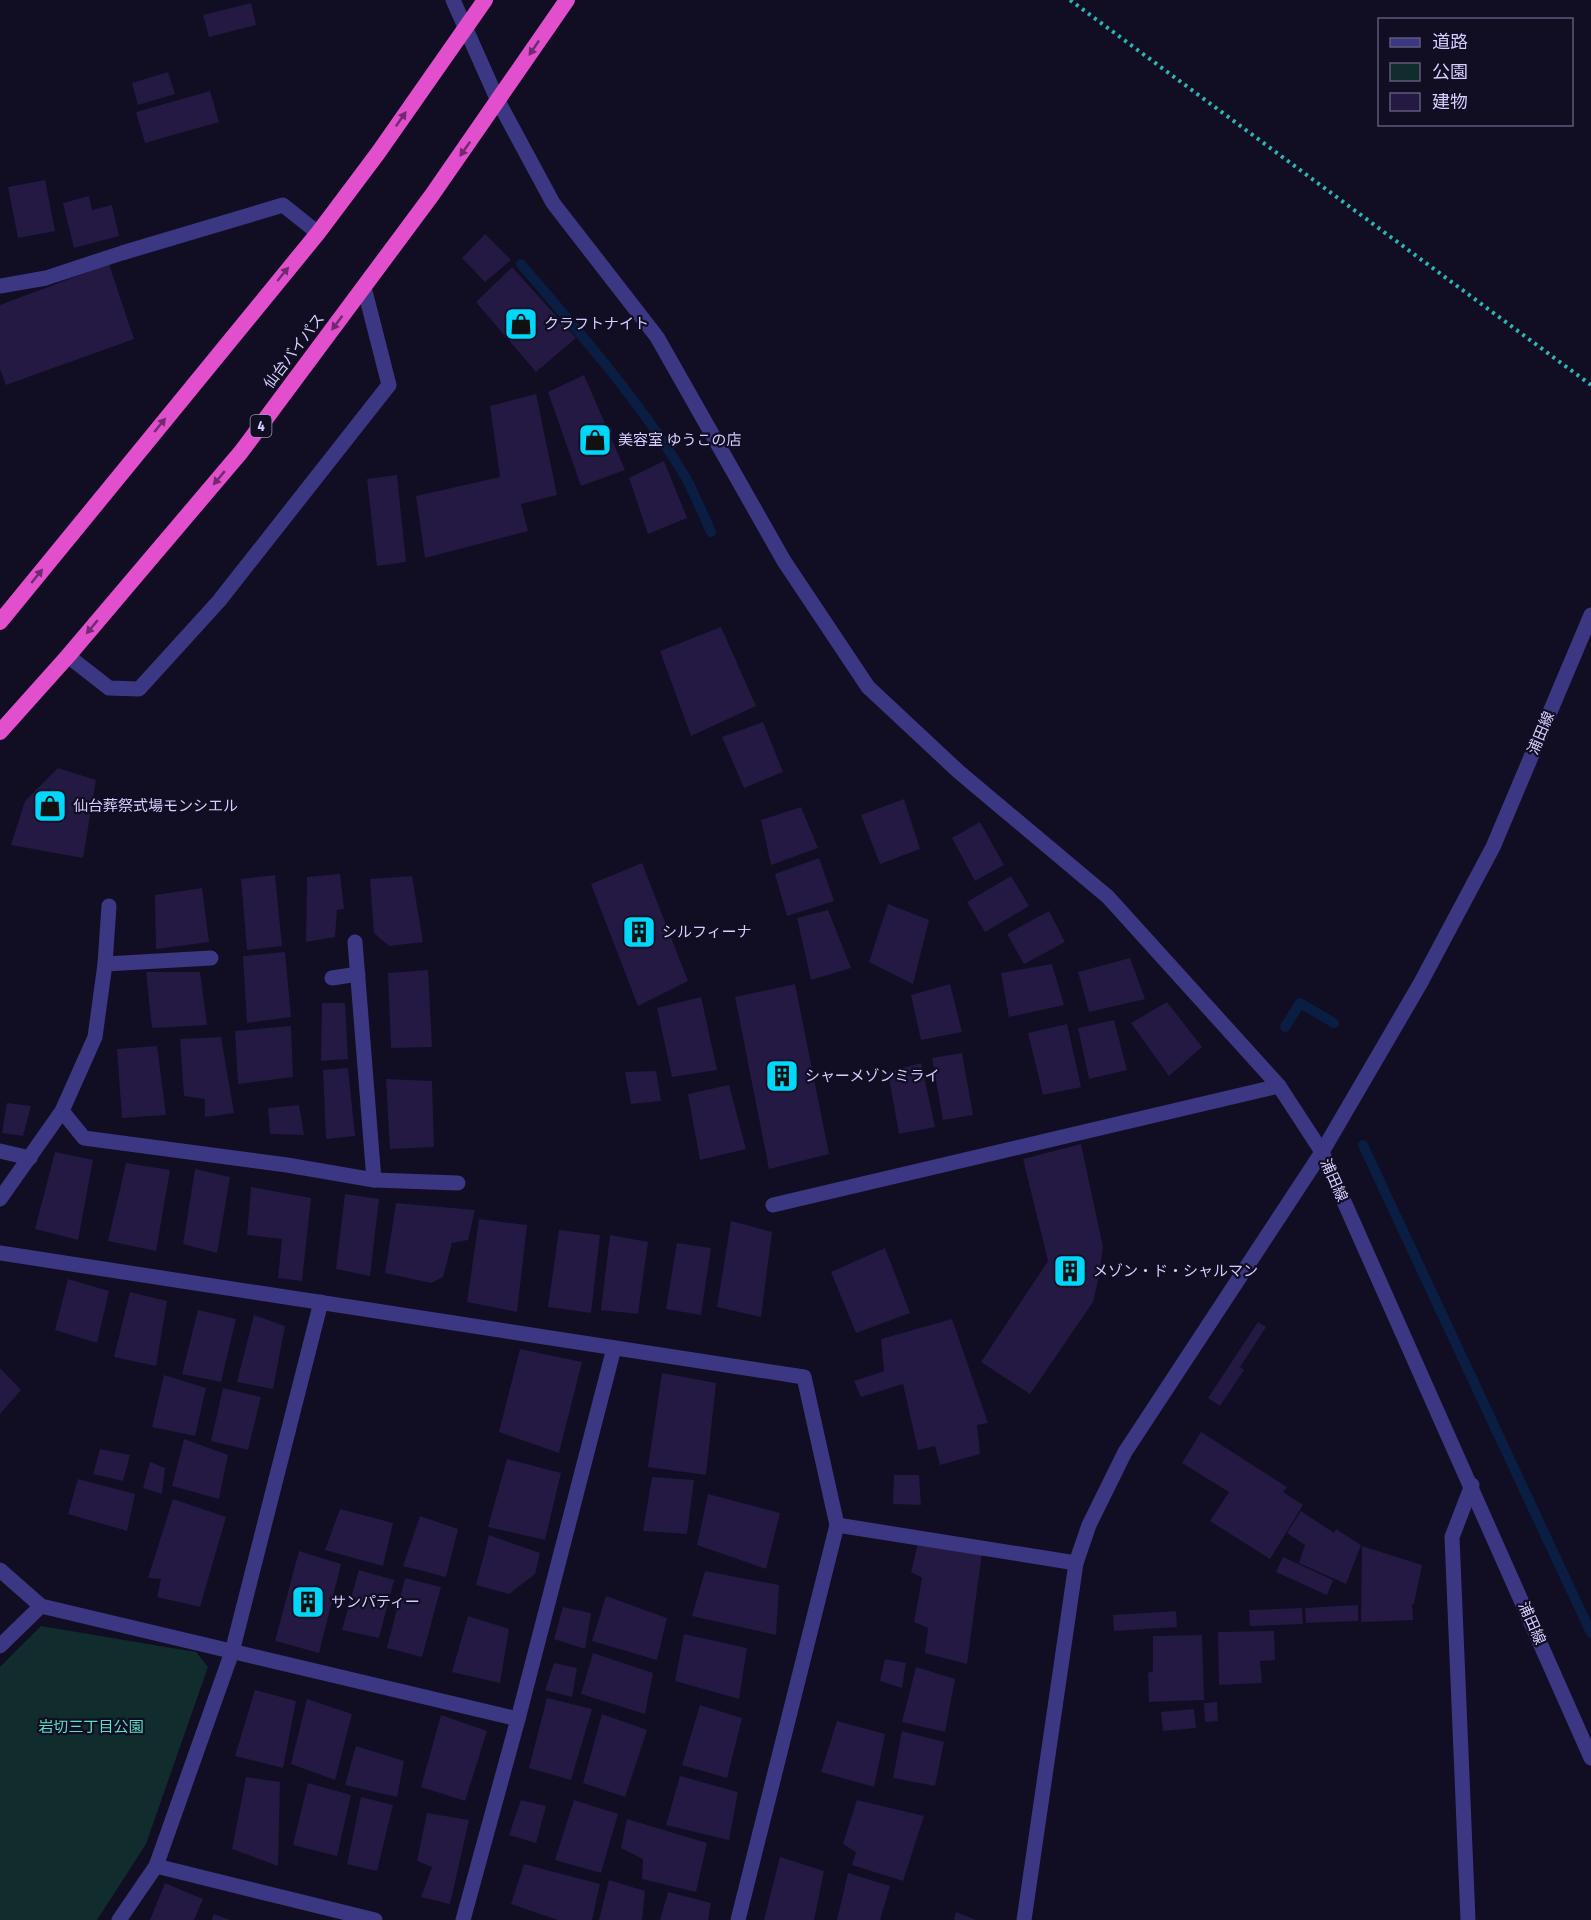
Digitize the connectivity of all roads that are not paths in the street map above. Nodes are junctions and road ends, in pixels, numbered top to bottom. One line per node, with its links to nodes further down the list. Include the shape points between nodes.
1 (453, 0): 4 (street)
2 (485, 0): 4 (highway)
3 (567, 0): 5 (highway, 仙台バイパス / 4, one-way to 5)
4 (465, 27): 5 (street); 6 (highway, one-way to 4)
5 (498, 101): 8 (highway, 仙台バイパス / 4, one-way to 8); 19 (street, via 553,203 657,336 784,561 868,687 959,772 1108,897)
6 (318, 233): 7 (street, via 283,205 46,278); 10 (highway, one-way to 6)
7 (0, 286)
8 (364, 287): 11 (highway, 仙台バイパス / 4, one-way to 11, via 241,452); 11 (street, via 389,385 219,601 139,689 109,688)
9 (1591, 615): 22 (street, 浦田線, via 1492,847 1420,984)
10 (0, 622)
11 (68, 656): 12 (highway, 仙台バイパス / 4)
12 (0, 732)
13 (109, 906): 16 (street)
14 (355, 942): 17 (street)
15 (211, 958): 16 (street)
16 (105, 964): 20 (street, via 95,1037)
17 (358, 974): 18 (street); 24 (street)
18 (332, 978)
19 (1279, 1086): 22 (street); 27 (street)
20 (62, 1111): 23 (street); 24 (street, via 84,1138)
21 (0, 1151): 23 (street)
22 (1322, 1152): 31 (street, 浦田線); 33 (street, via 1125,1452 1089,1525)
23 (30, 1158): 26 (street)
24 (374, 1180): 25 (street)
25 (458, 1183)
26 (0, 1199)
27 (773, 1205)
28 (0, 1253): 29 (street)
29 (321, 1302): 30 (street); 37 (street)
30 (614, 1348): 32 (street, via 804,1377); 38 (street)
31 (1472, 1485): 39 (street, 浦田線); 46 (street, via 1452,1537)
32 (837, 1525): 33 (street); 44 (street)
33 (1076, 1563): 45 (street)
34 (0, 1570): 35 (street)
35 (42, 1606): 36 (street); 37 (street)
36 (0, 1646)
37 (231, 1652): 38 (street); 40 (street)
38 (518, 1719): 43 (street)
39 (1591, 1758)
40 (156, 1866): 41 (street); 42 (street)
41 (119, 1920)
42 (375, 1920)
43 (463, 1920)
44 (738, 1920)
45 (1024, 1920)
46 (1468, 1920)

